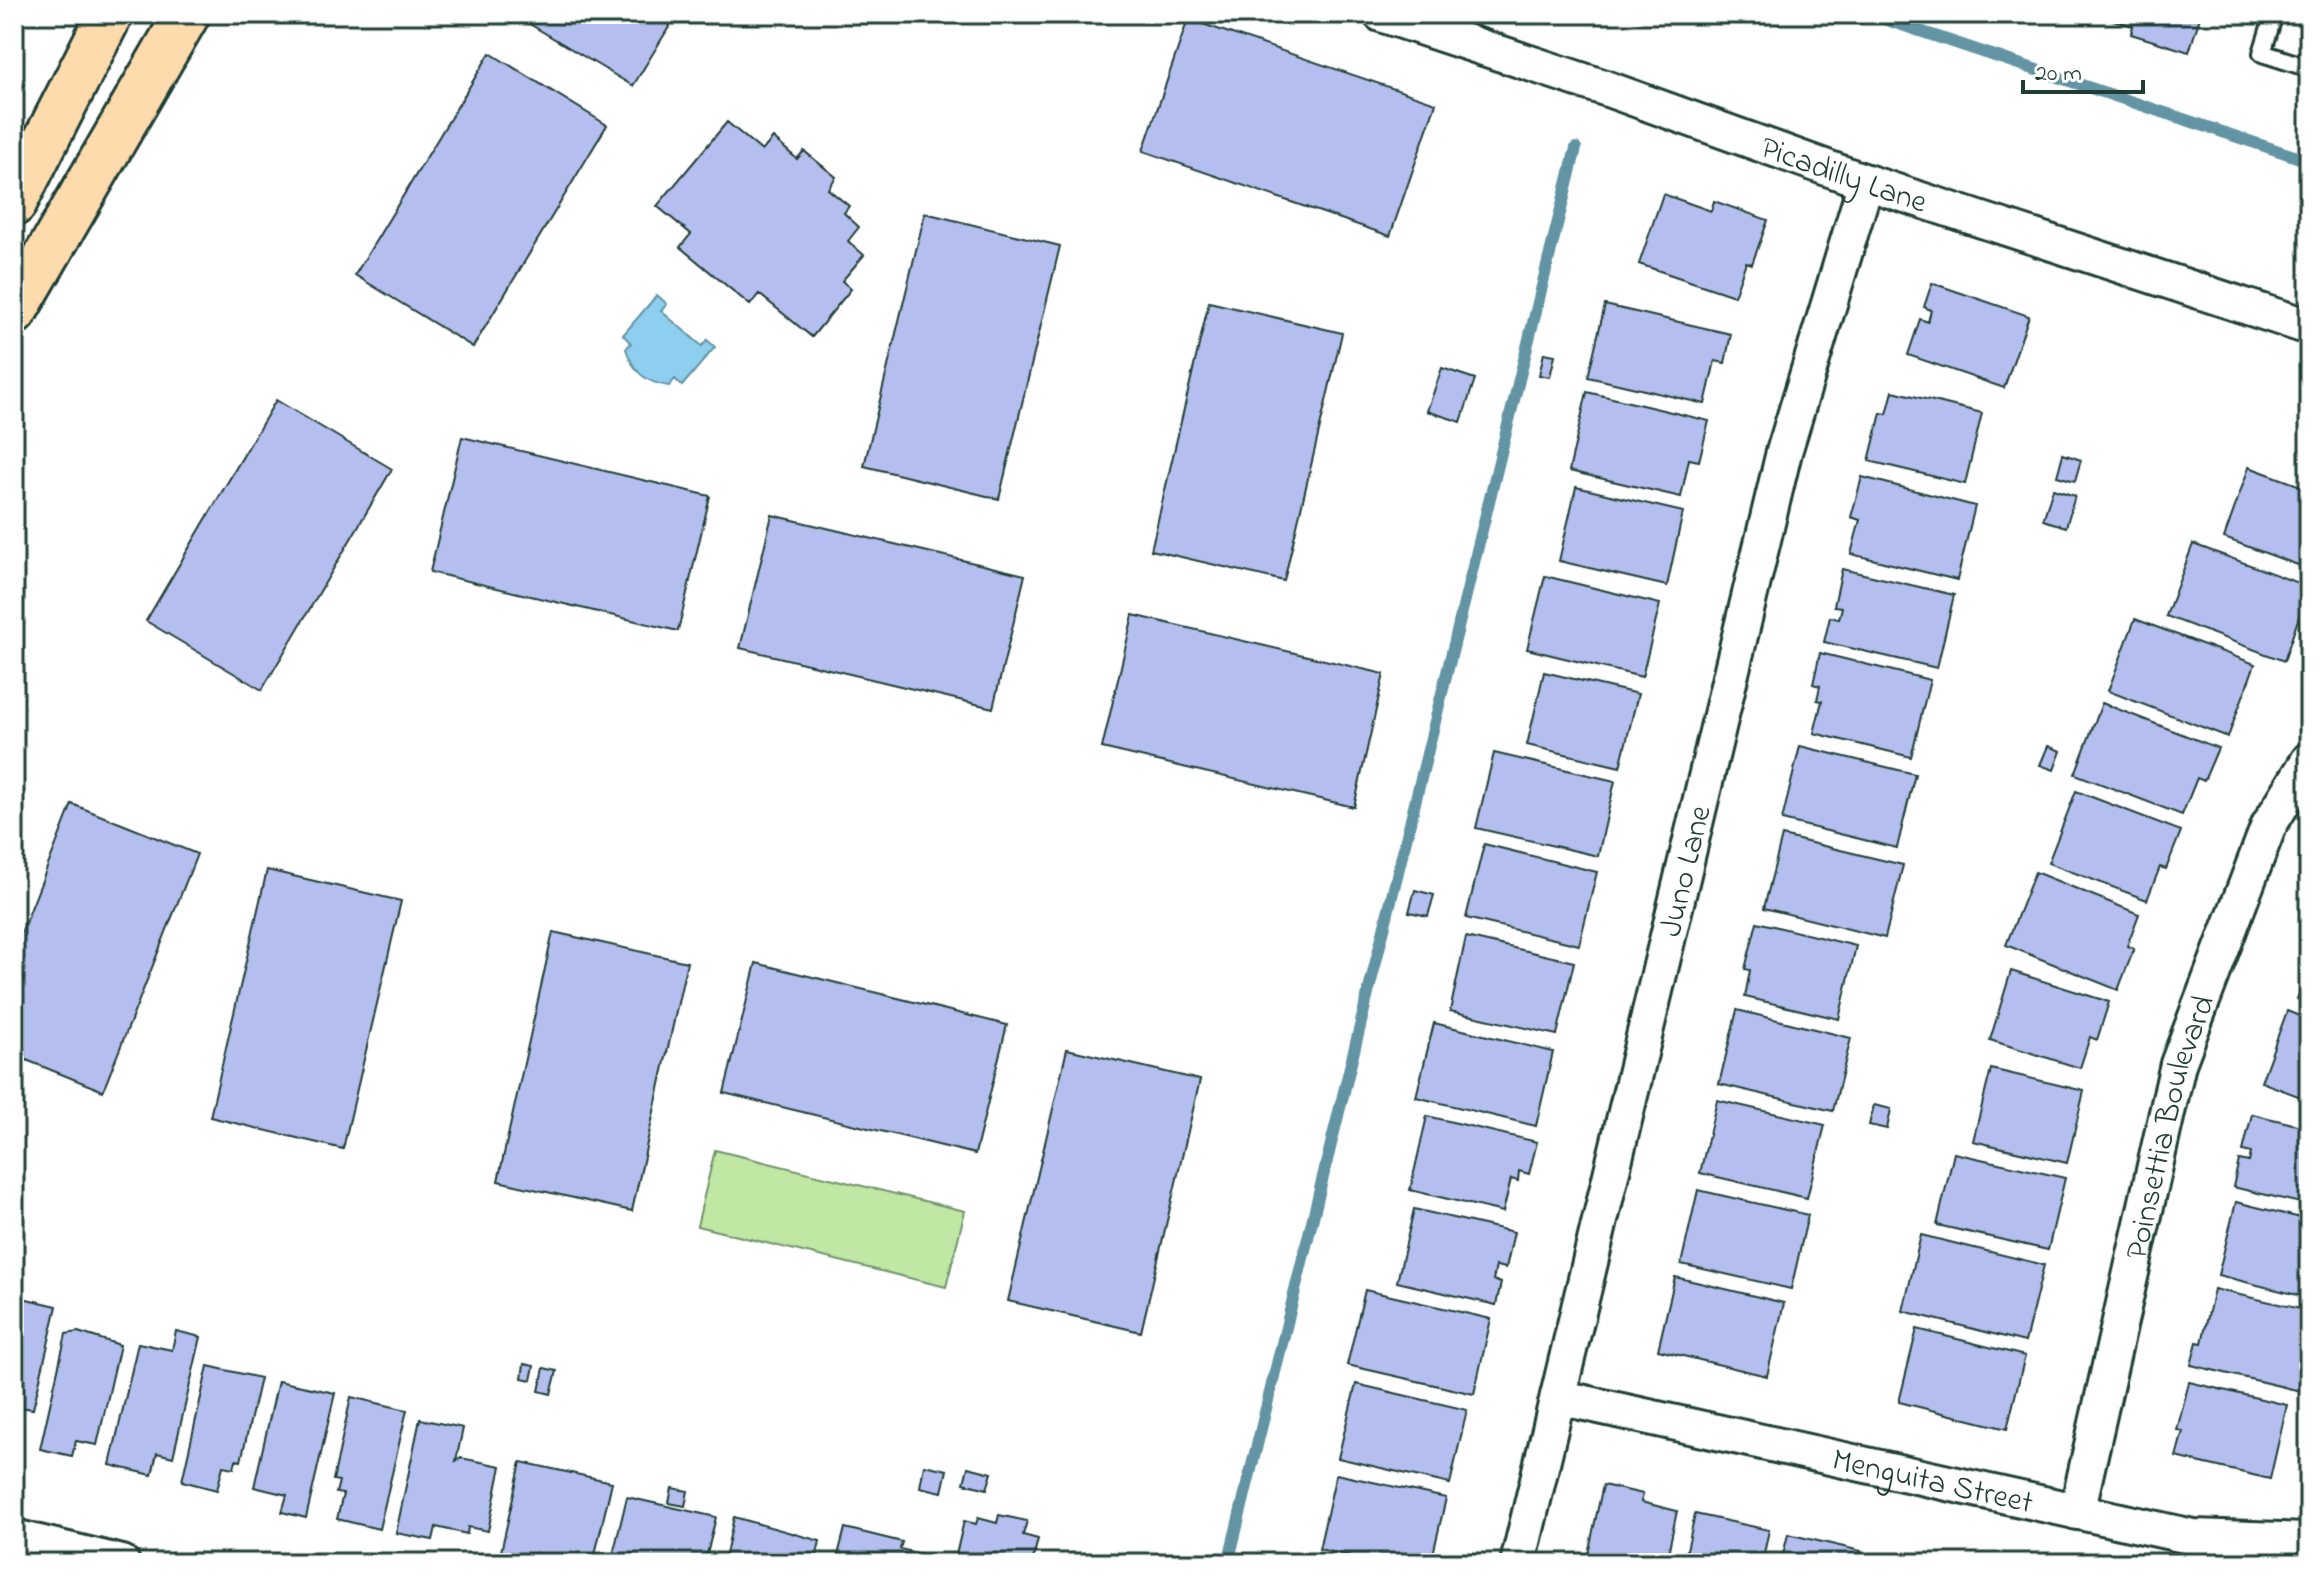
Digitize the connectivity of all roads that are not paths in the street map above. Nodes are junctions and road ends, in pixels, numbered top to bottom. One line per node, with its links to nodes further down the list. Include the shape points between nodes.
1 (110, 14): 7 (highway)
2 (187, 14): 8 (highway)
3 (1381, 14): 6 (street, Picadilly Lane)
4 (2274, 14): 5 (lane, via 2262,53)
5 (2309, 68)
6 (1866, 182): 9 (street, Picadilly Lane); 11 (street, Juno Lane, via 1784,452)
7 (14, 203)
8 (14, 312)
9 (2309, 327)
10 (2309, 760): 12 (street, Poinsettia Boulevard, via 2269,825 2178,1064)
11 (1558, 1397): 12 (street, Menguita Street); 16 (street, Juno Lane)
12 (2077, 1512): 14 (street, Menguita Street, via 2193,1537)
13 (14, 1537): 15 (street)
14 (2309, 1541)
15 (122, 1563)
16 (1518, 1563)

